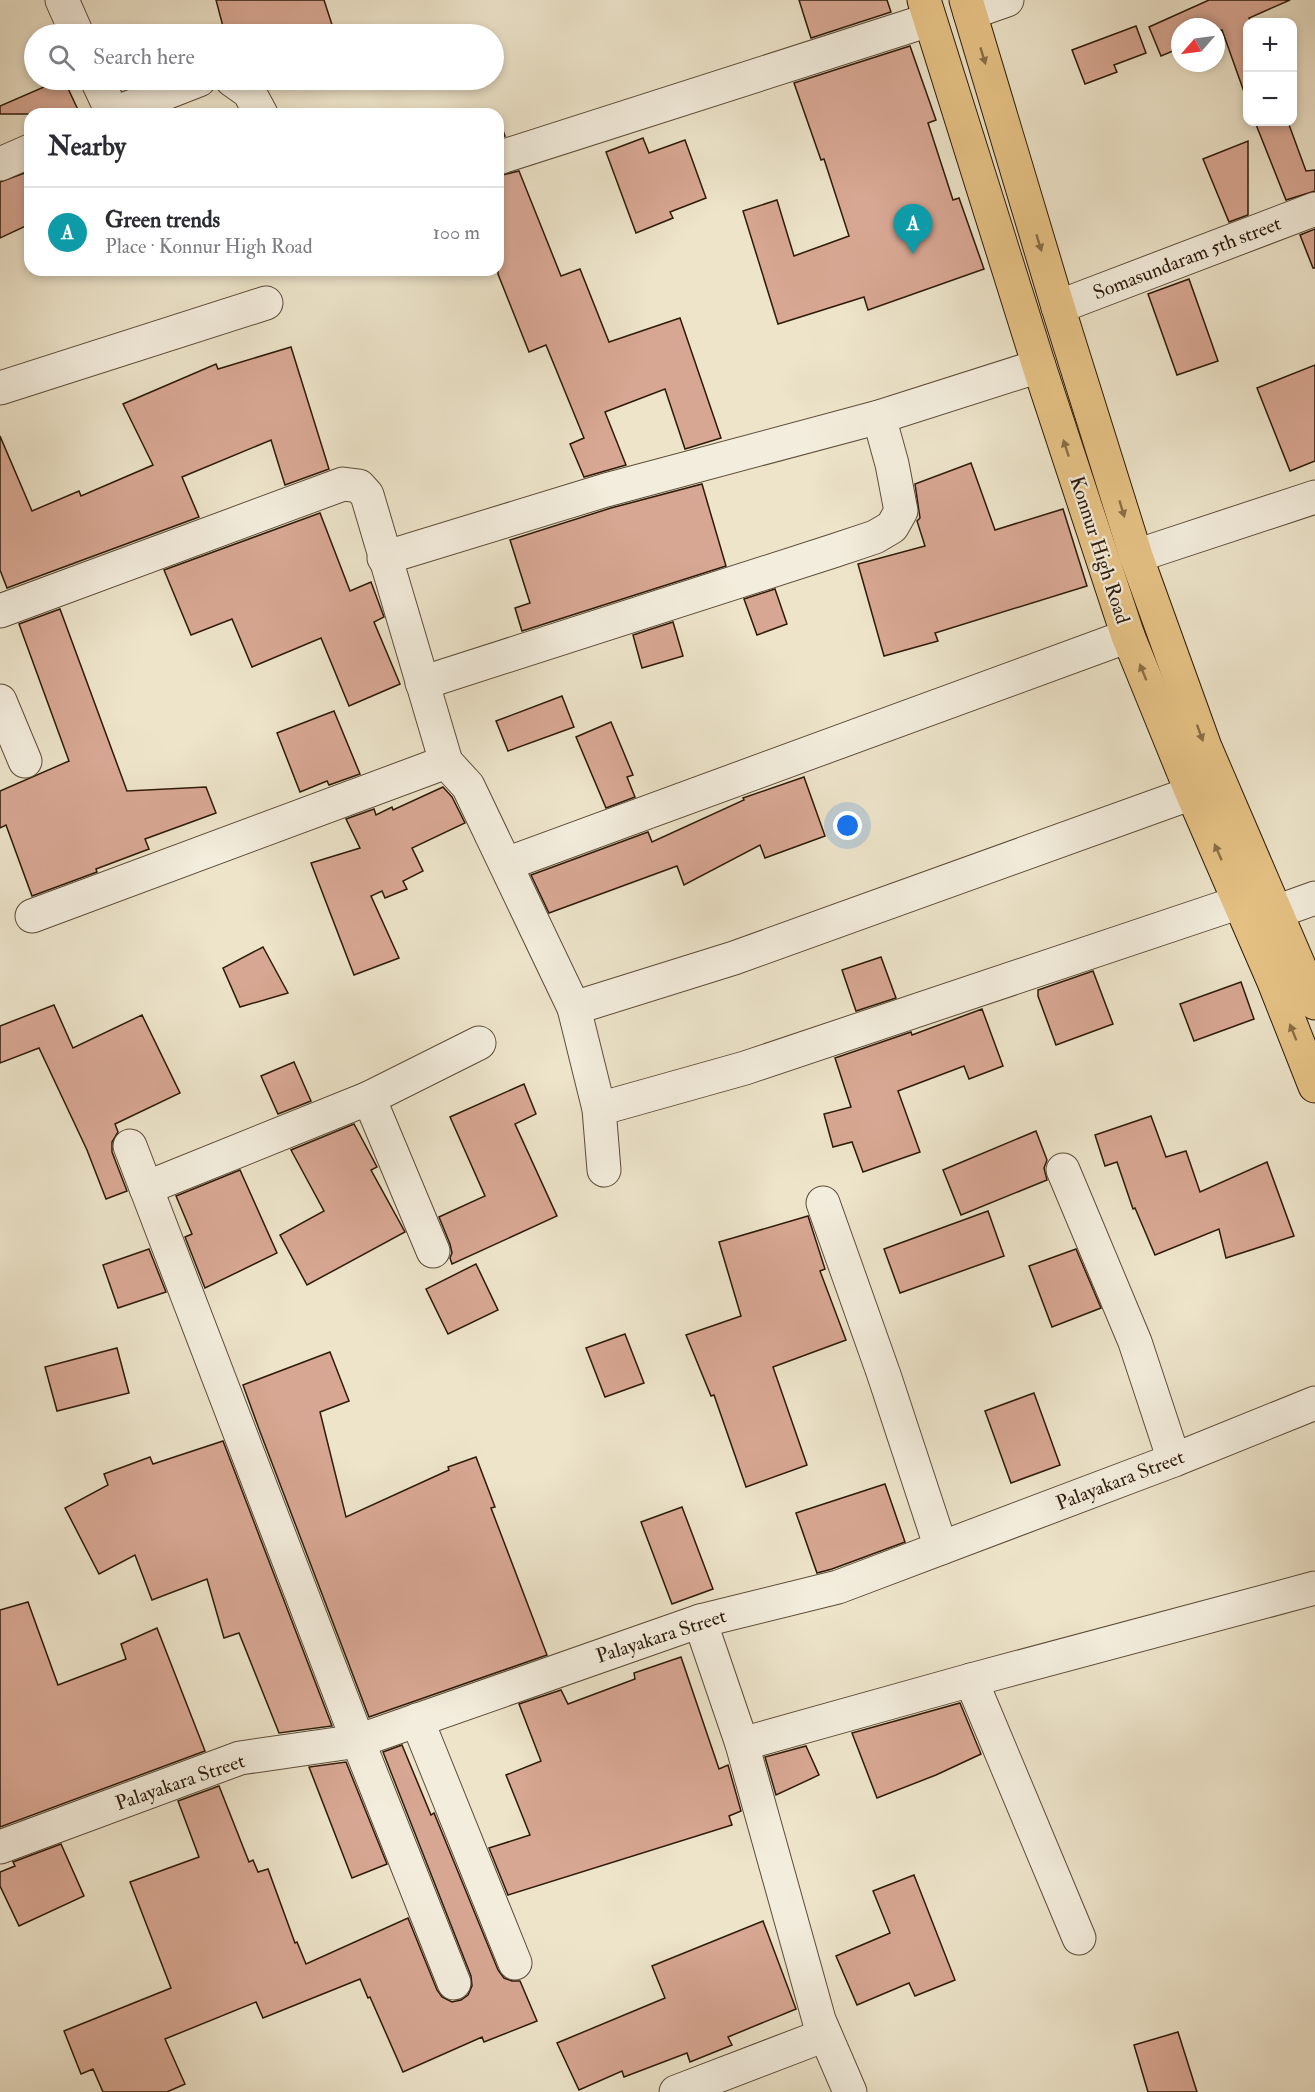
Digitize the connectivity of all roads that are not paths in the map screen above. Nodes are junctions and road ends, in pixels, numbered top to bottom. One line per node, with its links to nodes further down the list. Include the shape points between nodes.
1 (62, 0): 5 (street)
2 (1007, 0): 3 (street)
3 (968, 7): 17 (main road, Konnur High Road, one-way to 17)
4 (927, 10): 13 (street); 18 (main road, Konnur High Road)
5 (73, 24)
6 (101, 90): 9 (street)
7 (173, 90): 10 (street)
8 (246, 90): 11 (street)
9 (109, 108)
10 (127, 108)
11 (258, 108)
12 (24, 154): 14 (street)
13 (504, 156)
14 (0, 164)
15 (1315, 209): 17 (street, Somasundaram 5th street)
16 (266, 303): 19 (street)
17 (1058, 307): 22 (main road, Konnur High Road, one-way to 22)
18 (1039, 366): 20 (street); 25 (main road, Konnur High Road, one-way to 18)
19 (0, 388)
20 (879, 417): 23 (street, via 606,490); 26 (street, via 901,511 892,527 875,537)
21 (1315, 496): 22 (street)
22 (1136, 556): 34 (main road, Konnur High Road, one-way to 34, via 1205,747)
23 (384, 558): 24 (street, via 367,495 359,486 343,484); 26 (street)
24 (0, 611)
25 (1128, 636): 30 (main road, Konnur High Road, one-way to 25); 31 (street)
26 (422, 683): 29 (street)
27 (0, 701): 28 (street)
28 (25, 761)
29 (446, 762): 31 (street, via 468,786); 35 (street)
30 (1192, 794): 33 (main road, Konnur High Road, one-way to 30); 37 (street, via 734,958)
31 (506, 864): 37 (street)
32 (1315, 898): 34 (street)
33 (1240, 902): 39 (main road, Konnur High Road, one-way to 33); 41 (street, via 745,1068)
34 (1276, 912): 36 (main road, Konnur High Road)
35 (32, 916)
36 (1315, 1003)
37 (574, 1008): 41 (street)
38 (479, 1043): 40 (street)
39 (1315, 1086)
40 (369, 1098): 45 (street); 47 (street)
41 (598, 1108): 43 (street)
42 (130, 1146): 45 (street)
43 (604, 1170)
44 (1063, 1170): 49 (street, via 1135,1342)
45 (146, 1188): 55 (street)
46 (823, 1203): 50 (street)
47 (433, 1251)
48 (1315, 1403): 49 (street, Palayakara Street)
49 (1174, 1460): 50 (street, Palayakara Street)
50 (941, 1548): 52 (street, Palayakara Street, via 838,1587)
51 (1315, 1588): 53 (street)
52 (700, 1621): 54 (street, Palayakara Street); 56 (street)
53 (971, 1680): 56 (street); 58 (street)
54 (417, 1720): 55 (street, Palayakara Street); 59 (street)
55 (357, 1741): 57 (street, Palayakara Street, via 240,1758); 60 (street)
56 (742, 1744): 61 (street)
57 (0, 1847)
58 (1079, 1938)
59 (515, 1963)
60 (454, 1983)
61 (825, 2035): 62 (street); 63 (street)
62 (676, 2092)
63 (850, 2092)

